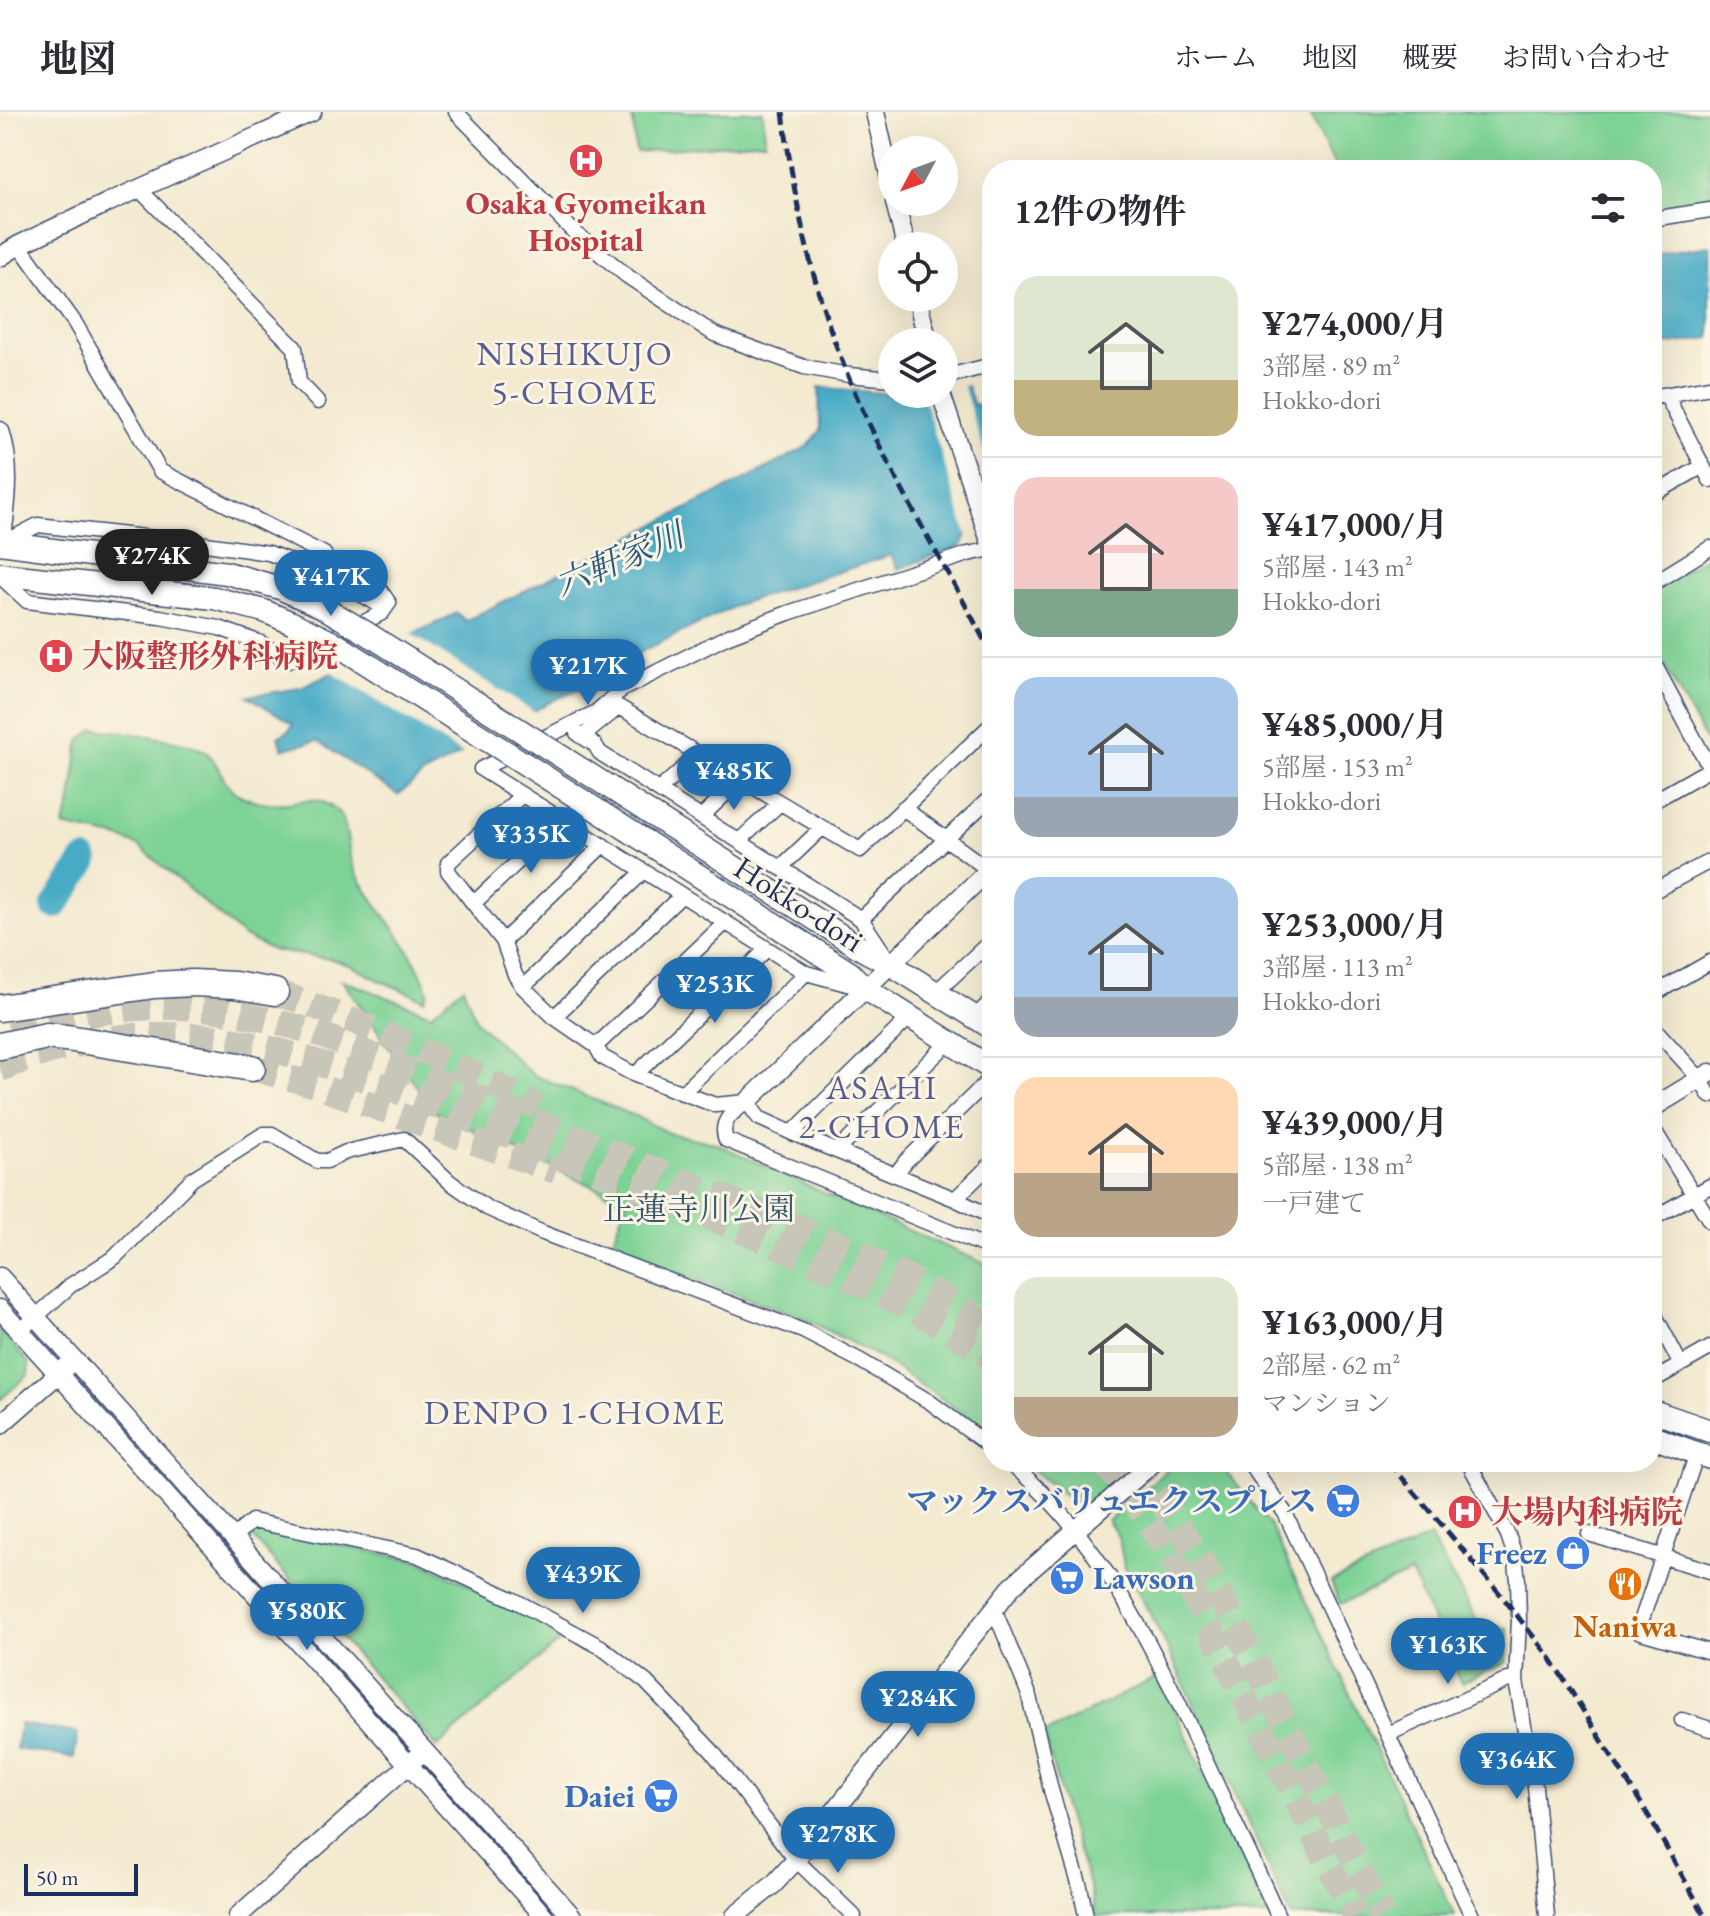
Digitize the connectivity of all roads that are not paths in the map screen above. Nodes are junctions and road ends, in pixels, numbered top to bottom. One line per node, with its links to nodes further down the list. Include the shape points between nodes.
1 (312, 112): 5 (street)
2 (456, 112): 12 (street, via 574,232 627,276 714,334 804,367)
3 (875, 112): 4 (street)
4 (880, 136)
5 (139, 189): 8 (street); 16 (street, via 295,348 299,382)
6 (1710, 210): 7 (street)
7 (1662, 217)
8 (19, 245): 9 (street); 25 (street, via 75,323 160,471 324,554)
9 (0, 257)
10 (982, 368): 11 (street)
11 (958, 374)
12 (878, 378)
13 (1710, 387): 14 (street)
14 (1662, 395)
15 (1662, 401): 19 (street)
16 (318, 402)
17 (945, 408): 21 (street)
18 (0, 431): 22 (street, via 8,494)
19 (1706, 473): 20 (street)
20 (1662, 491)
21 (982, 523)
22 (1, 544): 26 (street, via 38,525 269,553); 64 (main road, Hokko-dori, bridge, via 227,573 323,607)
23 (1710, 548): 28 (street)
24 (982, 551): 32 (street, via 726,637 621,690)
25 (329, 565): 26 (street); 29 (street); 30 (street, via 339,562 376,584 389,603)
26 (311, 569): 29 (street)
27 (0, 575): 30 (street, via 27,601 219,628 261,643 288,661); 67 (main road, Hokko-dori, bridge, via 214,598 292,623 339,646 558,785 850,973)
28 (1662, 578)
29 (337, 580): 30 (street, via 381,606)
30 (382, 613)
31 (1662, 686): 36 (street)
32 (570, 725): 34 (street); 39 (street, via 481,769)
33 (982, 733): 43 (street)
34 (582, 737): 35 (street, via 619,707); 38 (street)
35 (699, 754): 37 (street); 38 (street)
36 (1710, 768): 40 (street)
37 (741, 779): 41 (street); 44 (street)
38 (659, 790): 44 (street)
39 (522, 795): 45 (street); 57 (street, via 448,863 448,871)
40 (1662, 796)
41 (780, 803): 46 (street); 48 (street)
42 (982, 806): 47 (street)
43 (903, 808): 46 (street, via 860,850); 47 (street)
44 (701, 817): 48 (street)
45 (562, 820): 49 (street); 57 (street)
46 (822, 828): 52 (street)
47 (947, 839): 51 (street); 58 (street)
48 (739, 841): 52 (street)
49 (603, 845): 53 (street); 60 (street)
50 (1710, 861): 55 (street)
51 (982, 862)
52 (780, 868): 58 (street)
53 (644, 871): 56 (street); 66 (street)
54 (982, 877): 64 (street)
55 (1662, 887)
56 (682, 895): 59 (street); 72 (street)
57 (474, 903): 60 (street)
58 (861, 919): 64 (street)
59 (725, 923): 61 (street); 78 (street)
60 (503, 941): 66 (street)
61 (767, 949): 65 (street); 81 (street)
62 (982, 949): 70 (street)
63 (1710, 962): 68 (street)
64 (892, 965): 67 (street); 70 (main road, Hokko-dori)
65 (806, 973): 67 (street); 84 (street)
66 (523, 987): 72 (street)
67 (866, 989): 73 (main road, Hokko-dori); 86 (street)
68 (1662, 989)
69 (275, 992): 71 (highway, via 221,984 154,985)
70 (935, 993): 74 (main road, Hokko-dori)
71 (0, 1008)
72 (554, 1017): 78 (street)
73 (910, 1017): 76 (main road, Hokko-dori); 88 (street)
74 (982, 1022)
75 (1662, 1039): 82 (street)
76 (949, 1042): 79 (main road, Hokko-dori); 90 (street)
77 (0, 1046): 80 (highway, via 47,1036)
78 (596, 1046): 81 (street, via 602,1057)
79 (982, 1063)
80 (252, 1068)
81 (635, 1075): 84 (street)
82 (1705, 1076): 85 (street); 87 (street)
83 (982, 1087): 92 (street)
84 (682, 1093): 86 (street, via 715,1105)
85 (1710, 1096)
86 (747, 1102): 88 (street, via 759,1118); 99 (street, via 729,1116 726,1140)
87 (1662, 1102)
88 (792, 1133): 90 (street)
89 (1662, 1143): 94 (street)
90 (837, 1151): 92 (street)
91 (982, 1173): 95 (street)
92 (895, 1175): 95 (street)
93 (1710, 1186): 94 (street)
94 (1694, 1195): 97 (street); 98 (street)
95 (955, 1199): 96 (street)
96 (982, 1212)
97 (1662, 1213)
98 (1710, 1221)
99 (982, 1245)
100 (0, 1277): 102 (street)
101 (0, 1309): 104 (street)
102 (36, 1317): 104 (street); 106 (street); 113 (street, via 71,1285 115,1257 192,1179 264,1134 317,1161 404,1139 430,1166 487,1208 803,1331 930,1402)
103 (1662, 1329): 107 (street)
104 (20, 1331): 108 (street)
105 (1710, 1348): 107 (street)
106 (74, 1360): 108 (street); 122 (street)
107 (1681, 1365): 109 (street)
108 (58, 1374): 111 (street); 132 (street)
109 (1662, 1375)
110 (1662, 1414): 112 (main road)
111 (0, 1425)
112 (1710, 1431)
113 (982, 1441)
114 (1662, 1441): 115 (main road)
115 (1704, 1456): 123 (street)
116 (1021, 1472): 120 (street)
117 (1142, 1472): 120 (street, bridge)
118 (1256, 1472): 130 (street, via 1285,1513)
119 (1473, 1472): 127 (street, via 1515,1556)
120 (1076, 1531): 125 (street, via 1013,1585); 140 (street, via 1126,1602 1164,1671)
121 (1589, 1534): 123 (street)
122 (232, 1538): 131 (street); 133 (street, via 252,1521 417,1555 592,1641 646,1682 712,1751)
123 (1662, 1556): 124 (street); 126 (street, via 1638,1631)
124 (1710, 1571)
125 (994, 1609): 133 (street); 139 (street, via 1028,1692)
126 (1710, 1652)
127 (1516, 1681): 130 (street); 142 (street, via 1535,1787)
128 (1682, 1720): 129 (street)
129 (1710, 1729)
130 (1388, 1734): 141 (street)
131 (424, 1751): 132 (street); 137 (street)
132 (408, 1765): 135 (street); 136 (street)
133 (796, 1860): 134 (street); 138 (street)
134 (747, 1912)
135 (238, 1916)
136 (544, 1916)
137 (572, 1916)
138 (854, 1916)
139 (1086, 1916)
140 (1278, 1916)
141 (1472, 1916)
142 (1547, 1916)

